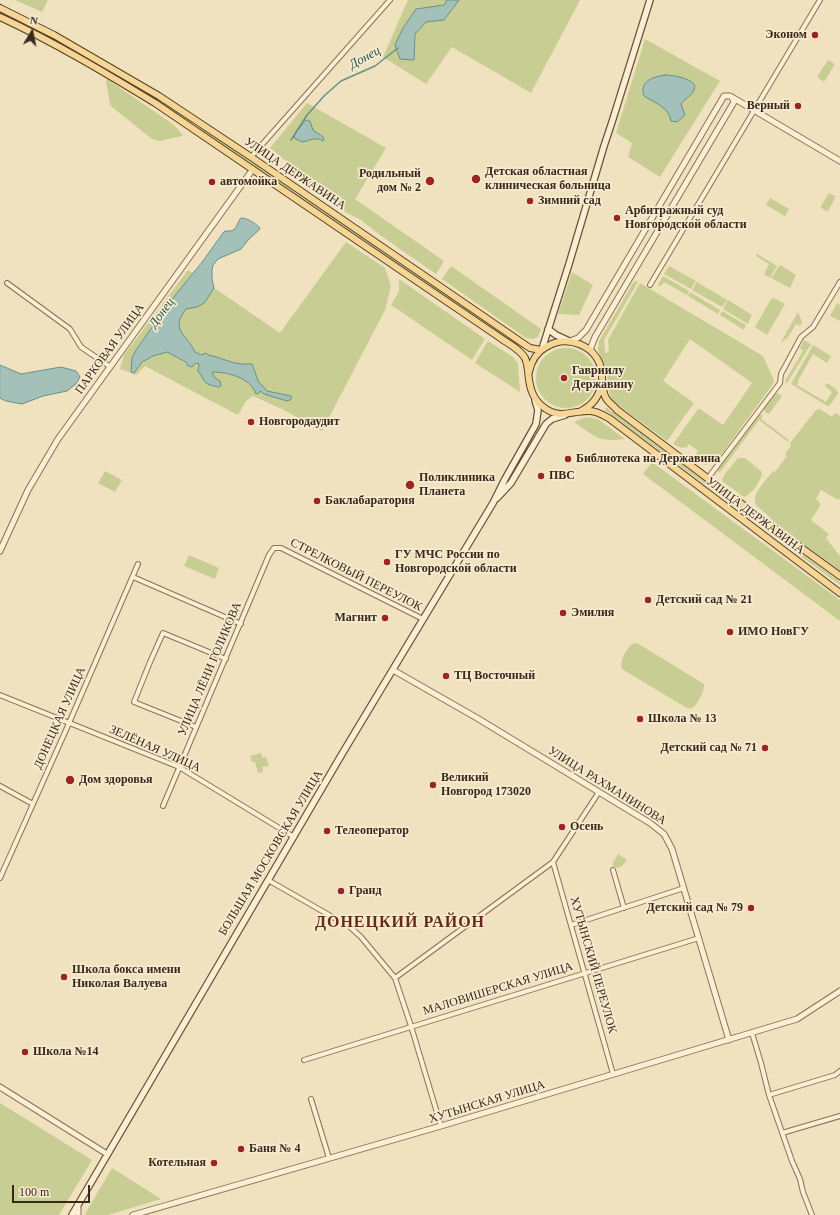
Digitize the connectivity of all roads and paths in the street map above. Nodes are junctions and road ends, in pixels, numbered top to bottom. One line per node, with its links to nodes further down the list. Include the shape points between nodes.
1 (390, 0): 10 (street)
2 (650, 0): 16 (main road)
3 (820, 0): 7 (street)
4 (0, 8): 8 (main road, УЛИЦА ДЕРЖАВИНА, via 104,63)
5 (0, 17): 9 (main road, УЛИЦА ДЕРЖАВИНА, via 105,72)
6 (733, 100): 7 (street); 17 (street, via 727,95 724,96 586,330 578,338); 19 (street, via 595,337)
7 (754, 110): 11 (street); 15 (street)
8 (199, 122): 9 (street); 10 (main road, УЛИЦА ДЕРЖАВИНА)
9 (194, 130): 12 (main road, УЛИЦА ДЕРЖАВИНА)
10 (251, 157): 18 (main road, УЛИЦА ДЕРЖАВИНА, via 530,348)
11 (840, 161)
12 (253, 169): 20 (street, ПАРКОВАЯ УЛИЦА); 21 (main road, УЛИЦА ДЕРЖАВИНА, via 521,353 527,362)
13 (840, 282): 26 (street, via 813,327 801,338 781,374 780,383)
14 (7, 283): 20 (street, via 70,329 81,347)
15 (650, 285)
16 (548, 329): 17 (main road); 18 (main road)
17 (570, 341): 18 (main road, via 557,342); 19 (main road)
18 (542, 350): 21 (main road, УЛИЦА ДЕРЖАВИНА, via 530,367)
19 (591, 352): 22 (main road, УЛИЦА ДЕРЖАВИНА, via 599,362)
20 (109, 366): 31 (street, ПАРКОВАЯ УЛИЦА, via 43,463)
21 (529, 381): 23 (main road, УЛИЦА ДЕРЖАВИНА)
22 (602, 381): 24 (main road, УЛИЦА ДЕРЖАВИНА, via 594,401); 26 (main road, УЛИЦА ДЕРЖАВИНА, via 607,400 617,410)
23 (533, 394): 25 (main road, УЛИЦА ДЕРЖАВИНА, via 548,410); 27 (main road, БОЛЬШАЯ МОСКОВСКАЯ УЛИЦА, via 538,410 536,424)
24 (576, 413): 25 (main road, УЛИЦА ДЕРЖАВИНА); 29 (main road, УЛИЦА ДЕРЖАВИНА, via 590,411 610,419)
25 (569, 414): 27 (main road, БОЛЬШАЯ МОСКОВСКАЯ УЛИЦА, via 552,419 546,424 511,483)
26 (708, 478): 28 (main road, УЛИЦА ДЕРЖАВИНА)
27 (493, 503): 36 (main road, БОЛЬШАЯ МОСКОВСКАЯ УЛИЦА)
28 (763, 520): 29 (main road); 33 (main road, УЛИЦА ДЕРЖАВИНА)
29 (756, 530): 35 (main road, УЛИЦА ДЕРЖАВИНА)
30 (281, 548): 36 (street, СТРЕЛКОВЫЙ ПЕРЕУЛОК); 37 (street, УЛИЦА ЛЁНИ ГОЛИКОВА, via 274,548 271,552)
31 (0, 551)
32 (138, 564): 34 (street, ДОНЕЦКАЯ УЛИЦА)
33 (840, 576)
34 (133, 577): 37 (street); 41 (street, ДОНЕЦКАЯ УЛИЦА)
35 (840, 593)
36 (423, 619): 39 (main road, БОЛЬШАЯ МОСКОВСКАЯ УЛИЦА)
37 (240, 624): 38 (street, УЛИЦА ЛЁНИ ГОЛИКОВА)
38 (226, 659): 42 (street, УЛИЦА ЛЁНИ ГОЛИКОВА); 42 (street, via 163,634 150,662 134,702)
39 (393, 670): 45 (street, УЛИЦА РАХМАНИНОВА); 48 (main road, БОЛЬШАЯ МОСКОВСКАЯ УЛИЦА)
40 (0, 694): 41 (street, ЗЕЛЁНАЯ УЛИЦА)
41 (69, 723): 43 (street, ЗЕЛЁНАЯ УЛИЦА); 46 (street, ДОНЕЦКАЯ УЛИЦА)
42 (196, 727): 43 (street, УЛИЦА ЛЁНИ ГОЛИКОВА)
43 (179, 767): 47 (street, УЛИЦА ЛЁНИ ГОЛИКОВА); 48 (street, ЗЕЛЁНАЯ УЛИЦА)
44 (0, 786): 46 (street)
45 (599, 792): 49 (street); 53 (street, УЛИЦА РАХМАНИНОВА, via 664,834 672,849)
46 (33, 804): 51 (street, ДОНЕЦКАЯ УЛИЦА)
47 (163, 806)
48 (294, 837): 52 (main road, БОЛЬШАЯ МОСКОВСКАЯ УЛИЦА)
49 (553, 862): 55 (street, ХУТЫНСКИЙ ПЕРЕУЛОК); 58 (street)
50 (613, 870): 54 (street)
51 (0, 878)
52 (268, 880): 58 (street, via 350,927); 72 (main road, БОЛЬШАЯ МОСКОВСКАЯ УЛИЦА)
53 (684, 888): 54 (street); 56 (street, УЛИЦА РАХМАНИНОВА)
54 (624, 908): 55 (street)
55 (571, 925): 57 (street, ХУТЫНСКИЙ ПЕРЕУЛОК)
56 (699, 938): 57 (street, МАЛОВИШЕРСКАЯ УЛИЦА); 62 (street, УЛИЦА РАХМАНИНОВА)
57 (585, 973): 60 (street, МАЛОВИШЕРСКАЯ УЛИЦА); 65 (street, ХУТЫНСКИЙ ПЕРЕУЛОК)
58 (395, 978): 60 (street)
59 (840, 991): 61 (street, ХУТЫНСКАЯ УЛИЦА, via 797,1020)
60 (411, 1026): 63 (street, МАЛОВИШЕРСКАЯ УЛИЦА); 70 (street)
61 (752, 1033): 62 (street, ХУТЫНСКАЯ УЛИЦА); 67 (street)
62 (729, 1040): 65 (street, ХУТЫНСКАЯ УЛИЦА)
63 (304, 1060)
64 (840, 1071): 67 (street)
65 (613, 1074): 70 (street, ХУТЫНСКАЯ УЛИЦА)
66 (0, 1088): 72 (street)
67 (769, 1095): 71 (street)
68 (311, 1099): 73 (street)
69 (840, 1116): 71 (street)
70 (441, 1126): 73 (street, ХУТЫНСКАЯ УЛИЦА)
71 (782, 1133): 78 (street)
72 (108, 1154): 74 (main road, БОЛЬШАЯ МОСКОВСКАЯ УЛИЦА)
73 (328, 1158): 77 (street, ХУТЫНСКАЯ УЛИЦА)
74 (78, 1203): 75 (main road, БОЛЬШАЯ МОСКОВСКАЯ УЛИЦА); 76 (street)
75 (72, 1215)
76 (78, 1215)
77 (132, 1215)
78 (812, 1215)

